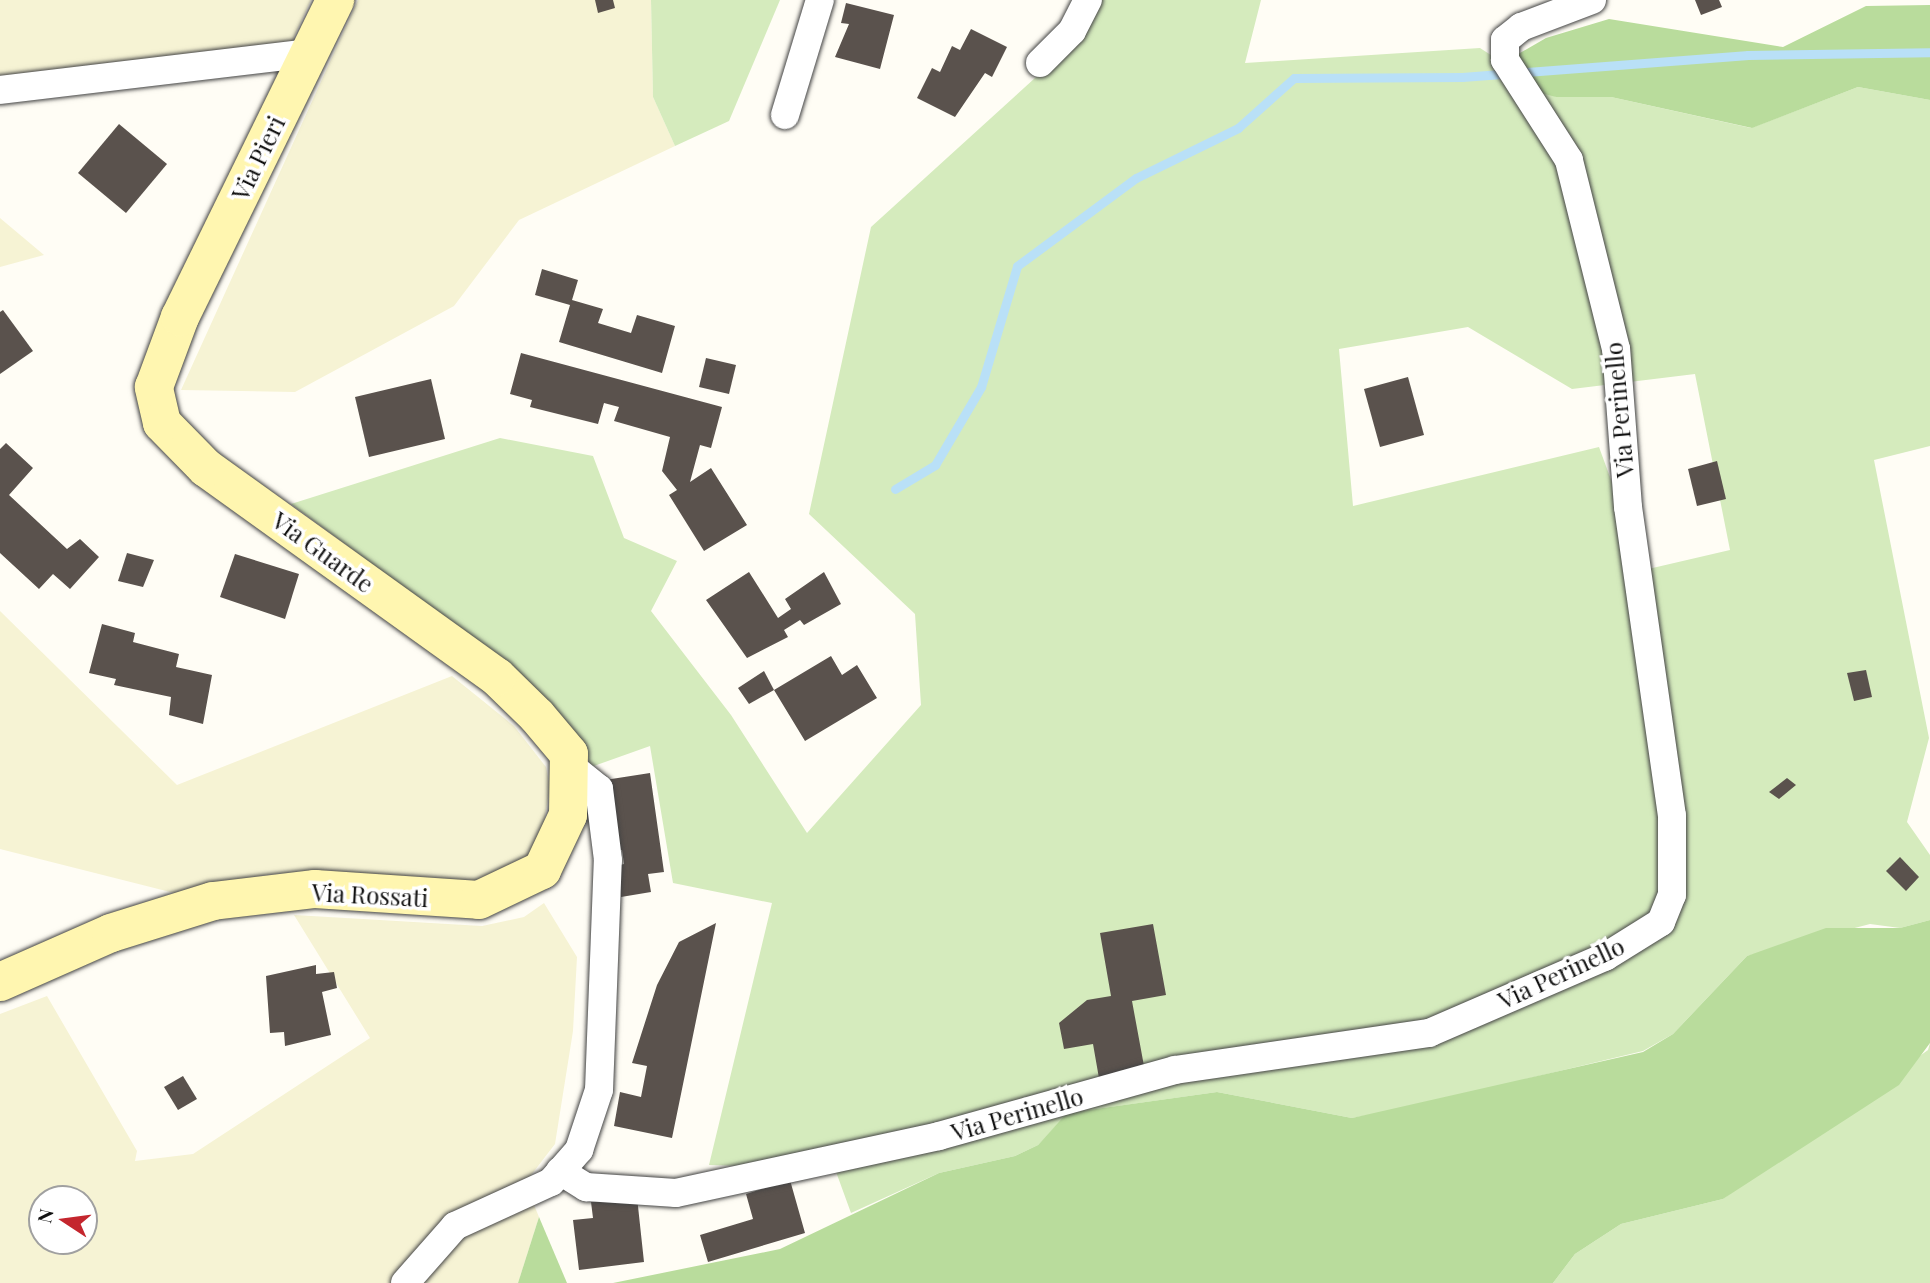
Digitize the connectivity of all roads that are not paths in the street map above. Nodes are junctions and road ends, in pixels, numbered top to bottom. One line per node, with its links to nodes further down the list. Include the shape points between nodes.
1 (335, 0): 5 (street, Via Pieri)
2 (820, 0): 8 (street)
3 (1088, 0): 6 (street, via 1072,32)
4 (1592, 0): 12 (street, Via Perinello, via 1521,27 1505,40 1505,60 1569,160 1616,349 1628,507 1672,816 1672,895 1661,922 1605,957 1429,1033 1175,1070 939,1136 676,1193 586,1187)
5 (309, 53): 7 (street); 9 (street, Via Pieri)
6 (1040, 63)
7 (0, 90)
8 (785, 115)
9 (180, 317): 10 (street, Via Guarde, via 155,387 162,422 206,468 497,677)
10 (570, 760): 11 (street, Via Rossati, via 568,815 541,870 479,900 315,889 213,901 111,933); 12 (street, via 599,789 608,860 598,1090 579,1150)
11 (0, 982)
12 (560, 1171): 13 (street, via 551,1182 455,1226)
13 (405, 1283)

